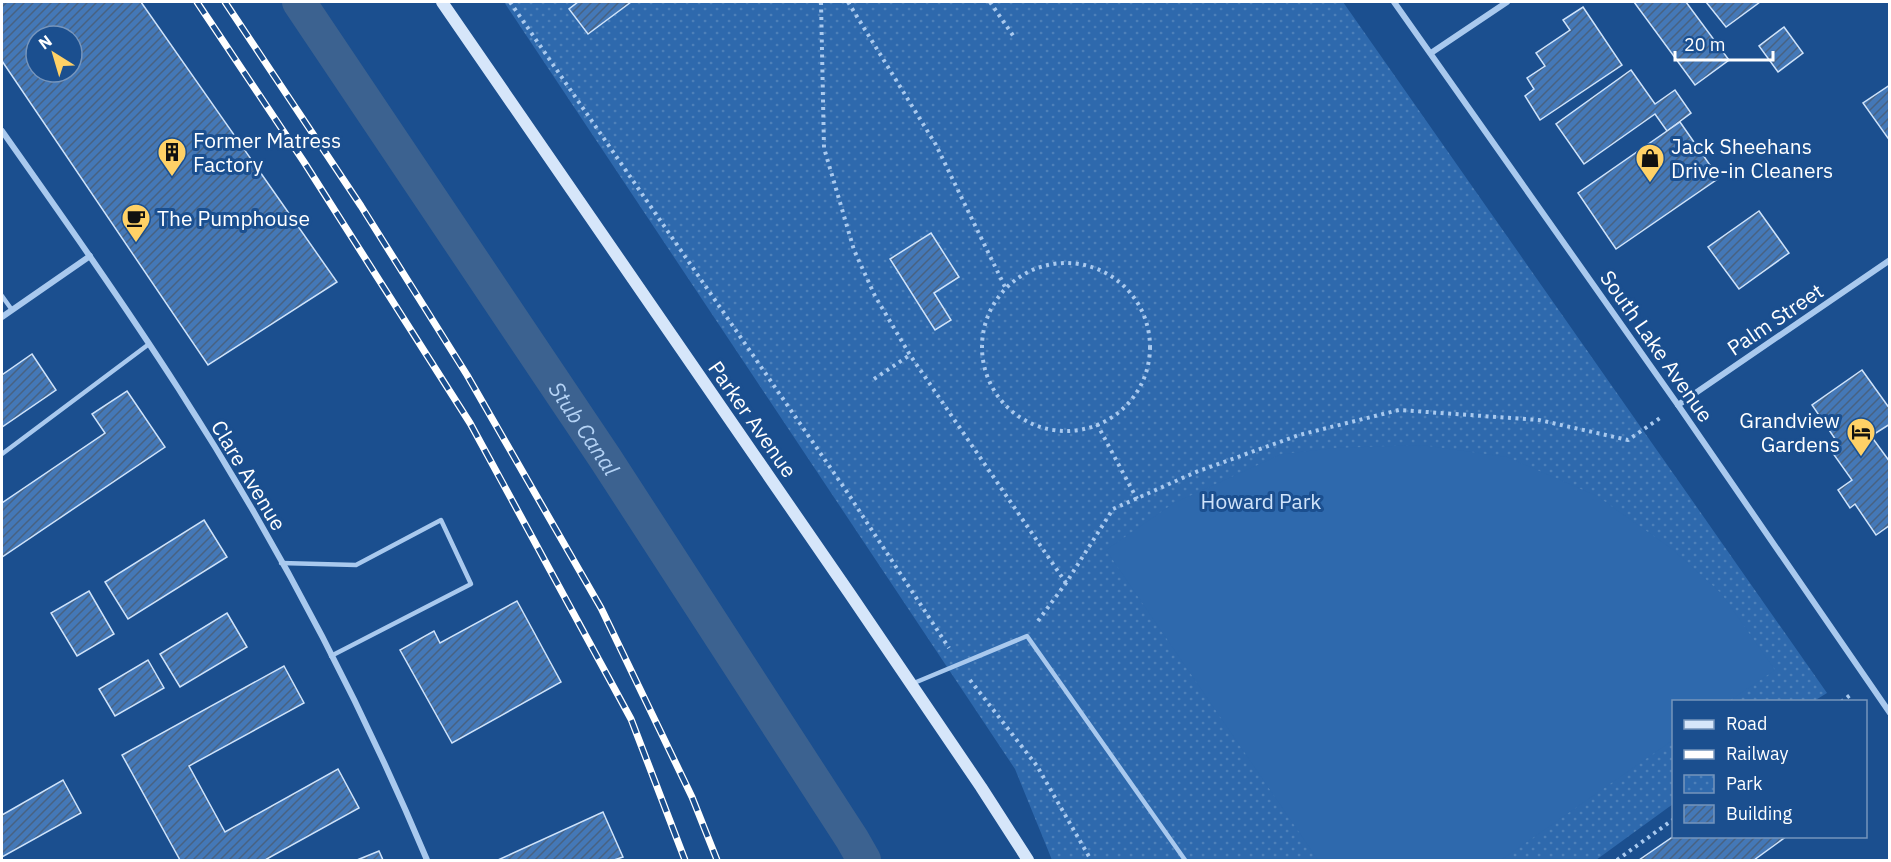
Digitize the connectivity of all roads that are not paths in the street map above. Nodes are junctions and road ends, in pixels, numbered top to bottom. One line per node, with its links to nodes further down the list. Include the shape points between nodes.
1 (442, 2): 16 (street, Parker Avenue)
2 (1394, 2): 4 (street, South Lake Avenue)
3 (1507, 2): 4 (street)
4 (1431, 53): 12 (street, South Lake Avenue)
5 (2, 131): 6 (street, Clare Avenue)
6 (90, 256): 9 (street); 11 (street, Clare Avenue)
7 (1890, 260): 12 (street, Palm Street)
8 (2, 296): 9 (lane)
9 (12, 310): 10 (street)
10 (2, 317)
11 (149, 344): 13 (lane); 14 (street, Clare Avenue)
12 (1678, 405): 17 (street, South Lake Avenue)
13 (2, 454)
14 (281, 563): 15 (street, Clare Avenue); 15 (lane, via 356,565 441,520 471,584)
15 (331, 656): 18 (street, Clare Avenue)
16 (912, 684): 19 (street, Parker Avenue); 20 (lane, via 1027,636)
17 (1889, 713)
18 (428, 861)
19 (1028, 861)
20 (1185, 861)

